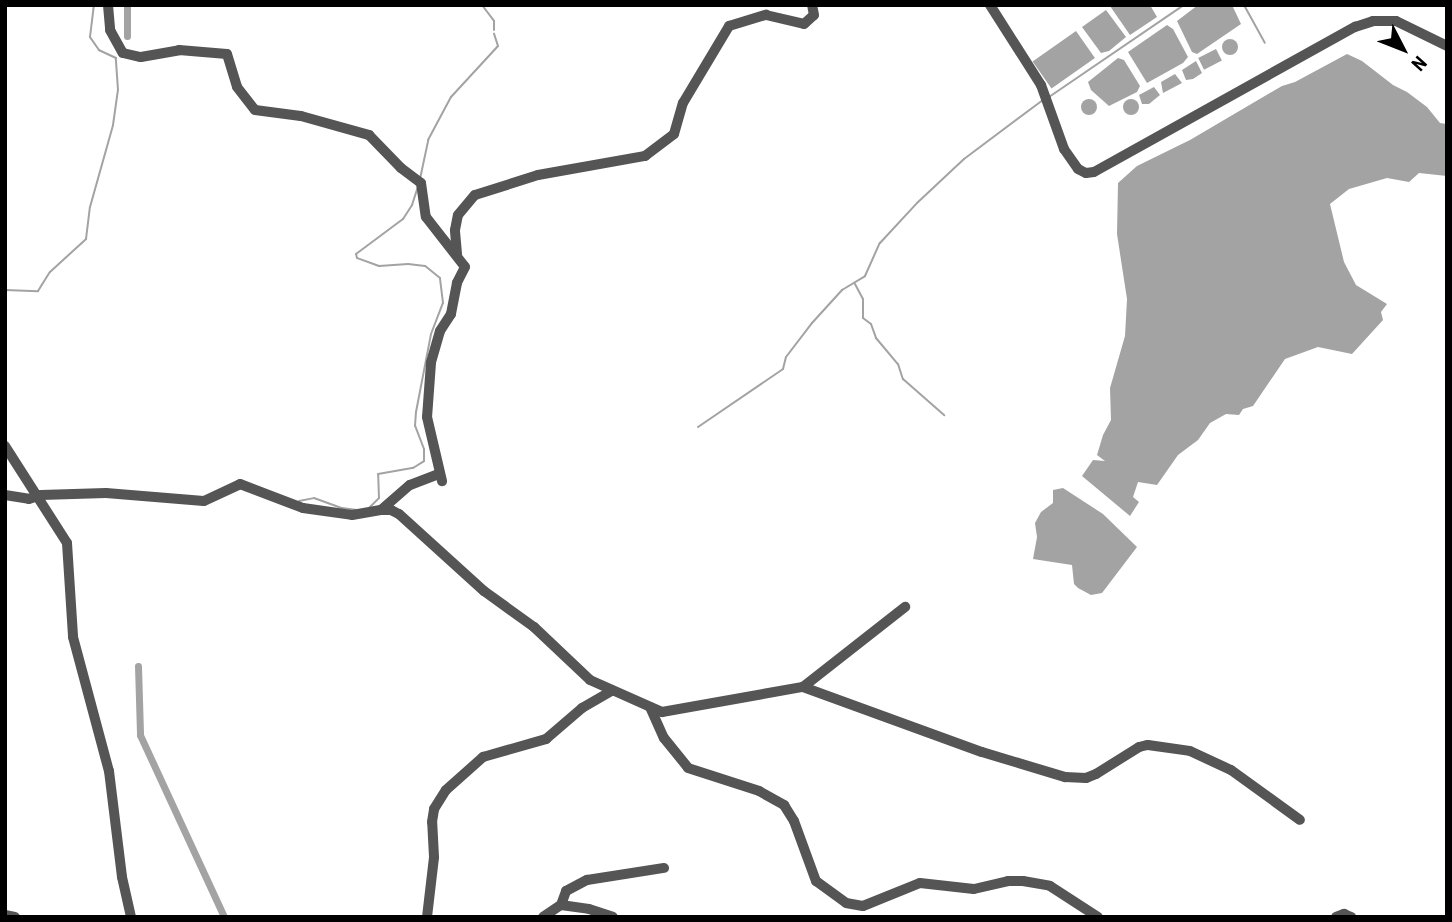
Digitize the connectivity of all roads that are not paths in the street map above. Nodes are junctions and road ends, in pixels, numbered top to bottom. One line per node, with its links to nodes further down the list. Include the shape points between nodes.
1 (108, 5): 5 (street, via 110,30 122,53 141,57 171,50 227,54 237,87 255,110 301,116 372,137 421,183 422,210)
2 (812, 5): 5 (street, via 812,20 804,24 766,15 729,26 683,103 674,134 645,156 538,175 475,195 458,215)
3 (990, 5): 4 (street, via 1041,85 1064,149 1086,173 1355,27 1396,21)
4 (1447, 46)
5 (457, 254): 9 (street, via 465,267 451,314 437,338 428,392 427,417 440,477 410,485)
6 (5, 446): 8 (street)
7 (5, 495): 8 (street)
8 (35, 497): 9 (street, via 106,493 204,502 240,484 303,508 352,515); 19 (street, via 67,543 73,637 110,771)
9 (381, 510): 12 (street, via 400,514 584,675)
10 (905, 607): 11 (street)
11 (803, 687): 13 (street, via 667,711); 14 (street, via 1065,777 1086,778 1148,745 1190,751 1221,763)
12 (612, 691): 13 (street); 20 (street, via 582,708 546,739 483,757 446,790 432,822 435,857)
13 (649, 707): 23 (street, via 664,738 688,768 759,790 784,805 816,881 846,903 863,906 920,883 974,889 1023,881 1050,886)
14 (1300, 820)
15 (664, 868): 16 (street, via 587,880 566,891)
16 (561, 905): 21 (street); 22 (street)
17 (5, 915): 18 (street)
18 (15, 917)
19 (131, 917)
20 (427, 917)
21 (543, 917)
22 (613, 917)
23 (1098, 917)
24 (1336, 917): 25 (street)
25 (1351, 917)

